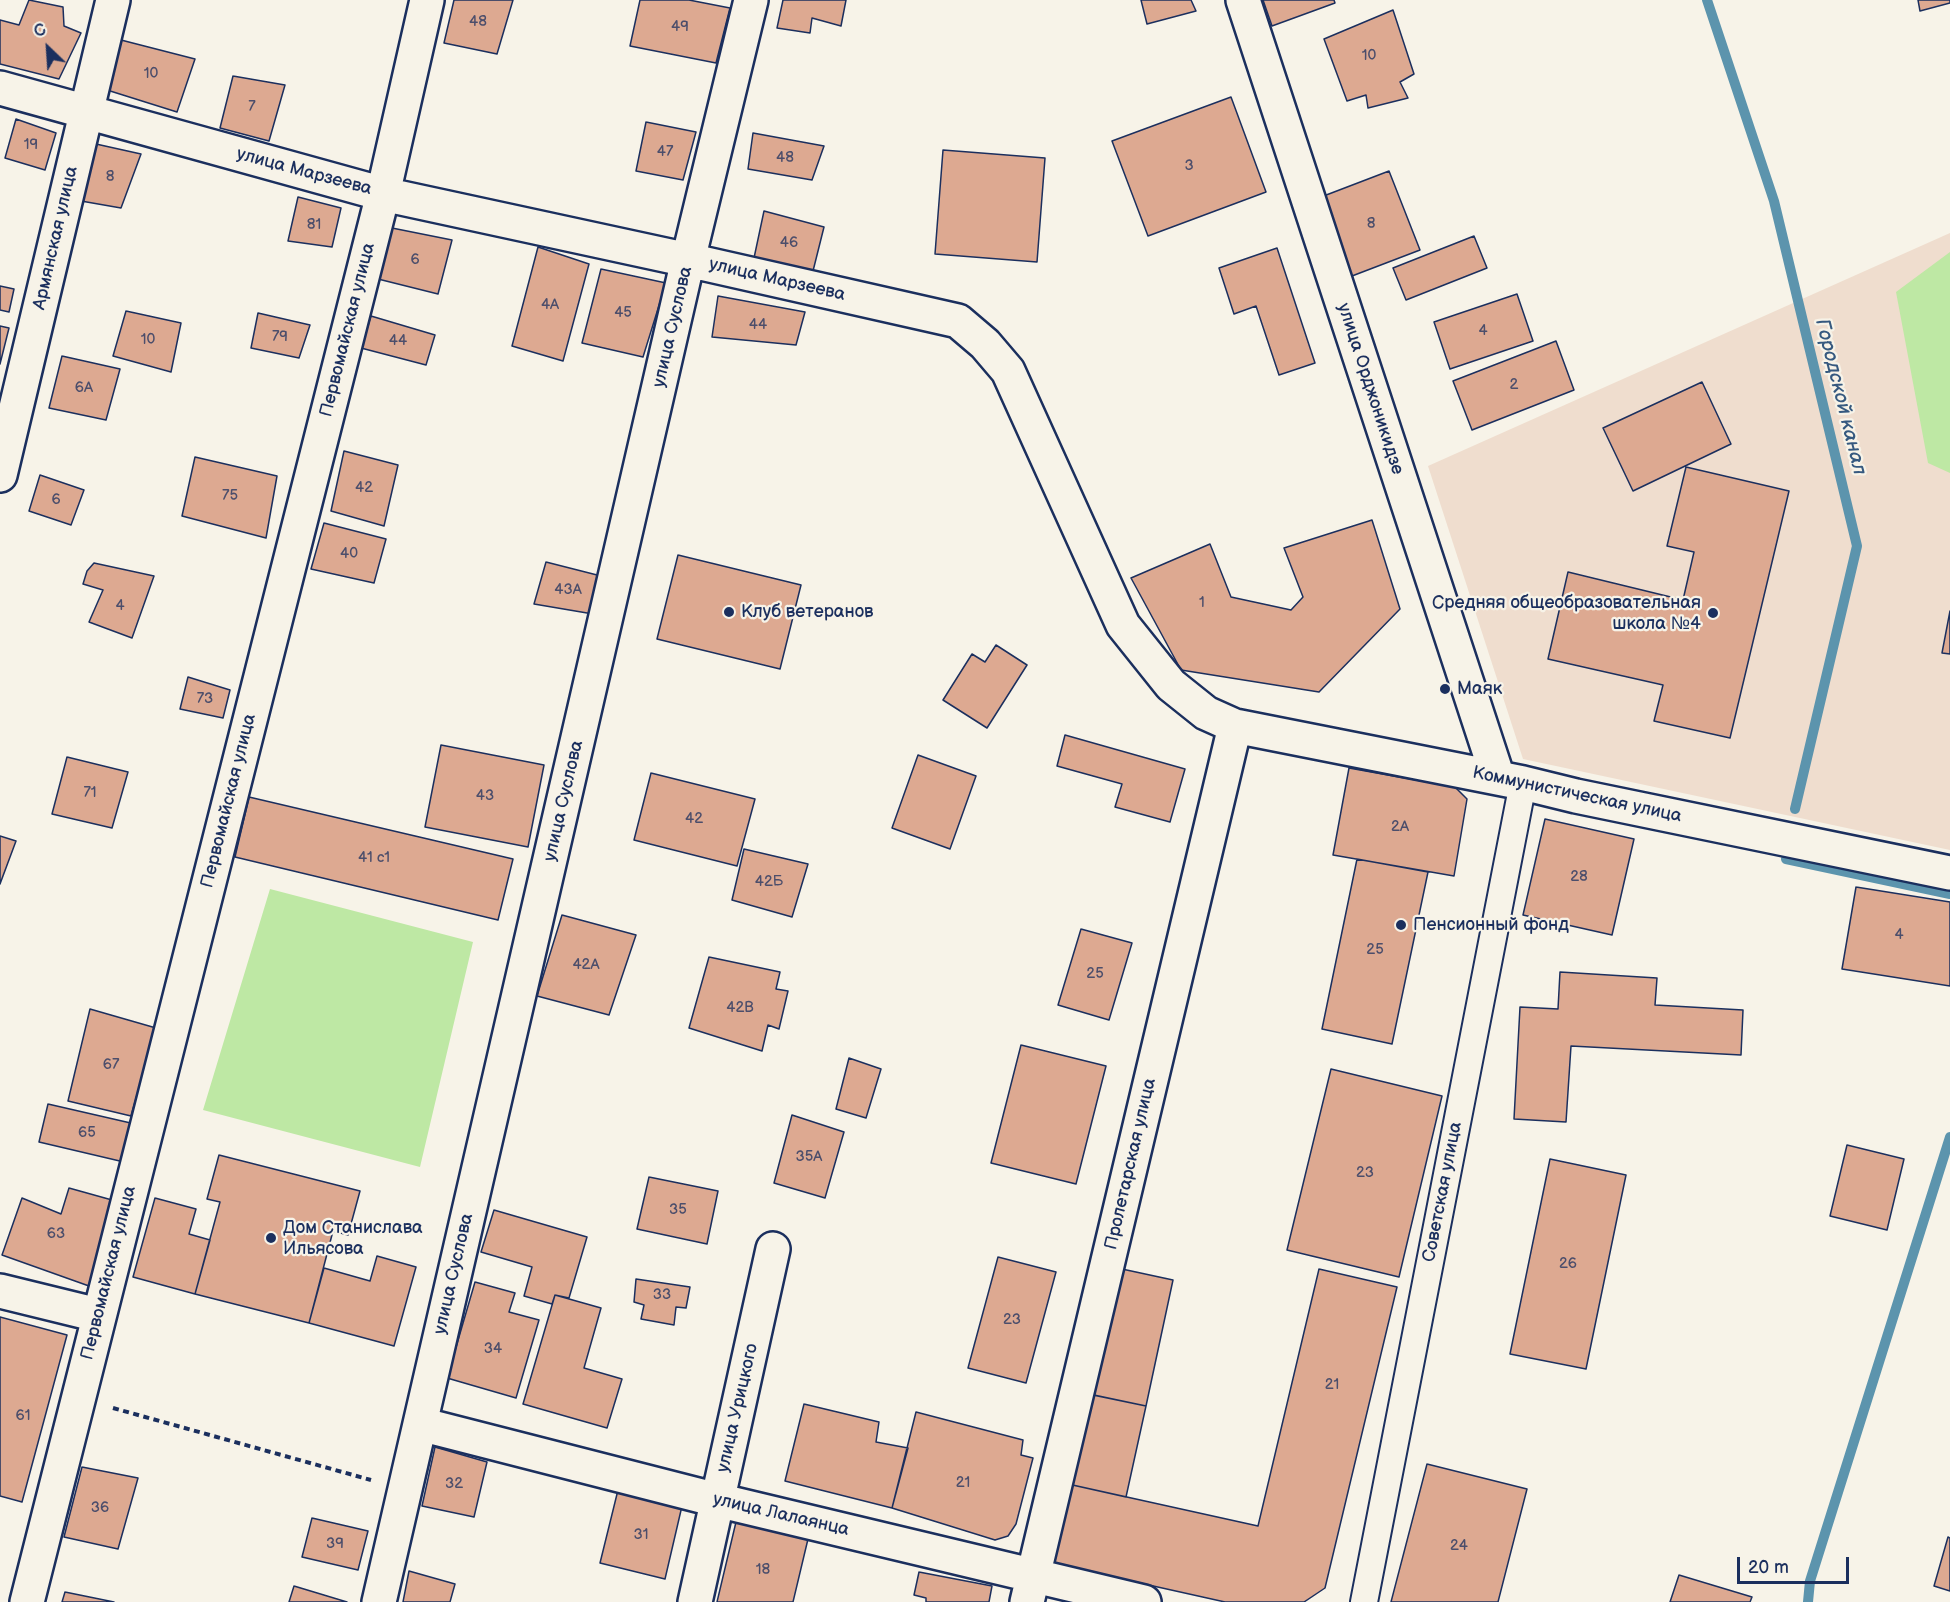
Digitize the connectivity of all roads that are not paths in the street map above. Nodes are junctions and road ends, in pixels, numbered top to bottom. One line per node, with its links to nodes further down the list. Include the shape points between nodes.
1 (113, 0): 6 (street, Армянская улица)
2 (427, 0): 7 (street, Первомайская улица)
3 (751, 0): 8 (street, улица Суслова)
4 (1243, 0): 11 (street, улица Орджоникидзе)
5 (0, 88): 6 (street, улица Марзеева)
6 (85, 112): 7 (street, улица Марзеева); 9 (street, Армянская улица)
7 (383, 194): 8 (street, улица Марзеева); 15 (street, Первомайская улица)
8 (688, 260): 10 (street, улица Марзеева, via 958,321 985,344 1008,371 1123,625 1171,685); 16 (street, улица Суслова)
9 (0, 475)
10 (1221, 720): 11 (street, Коммунистическая улица); 18 (street, Пролетарская улица)
11 (1510, 781): 12 (street, Коммунистическая улица); 23 (street, Советская улица)
12 (1950, 873)
13 (773, 1249): 17 (street, улица Урицкого)
14 (0, 1291): 15 (street)
15 (98, 1315): 19 (street, Первомайская улица)
16 (420, 1424): 17 (street, улица Лалаянца); 20 (street, улица Суслова)
17 (717, 1500): 18 (street, улица Лалаянца); 21 (street, улица Урицкого)
18 (1030, 1588): 22 (street, улица Лалаянца)
19 (27, 1602)
20 (379, 1602)
21 (695, 1602)
22 (1144, 1602)
23 (1364, 1602)

